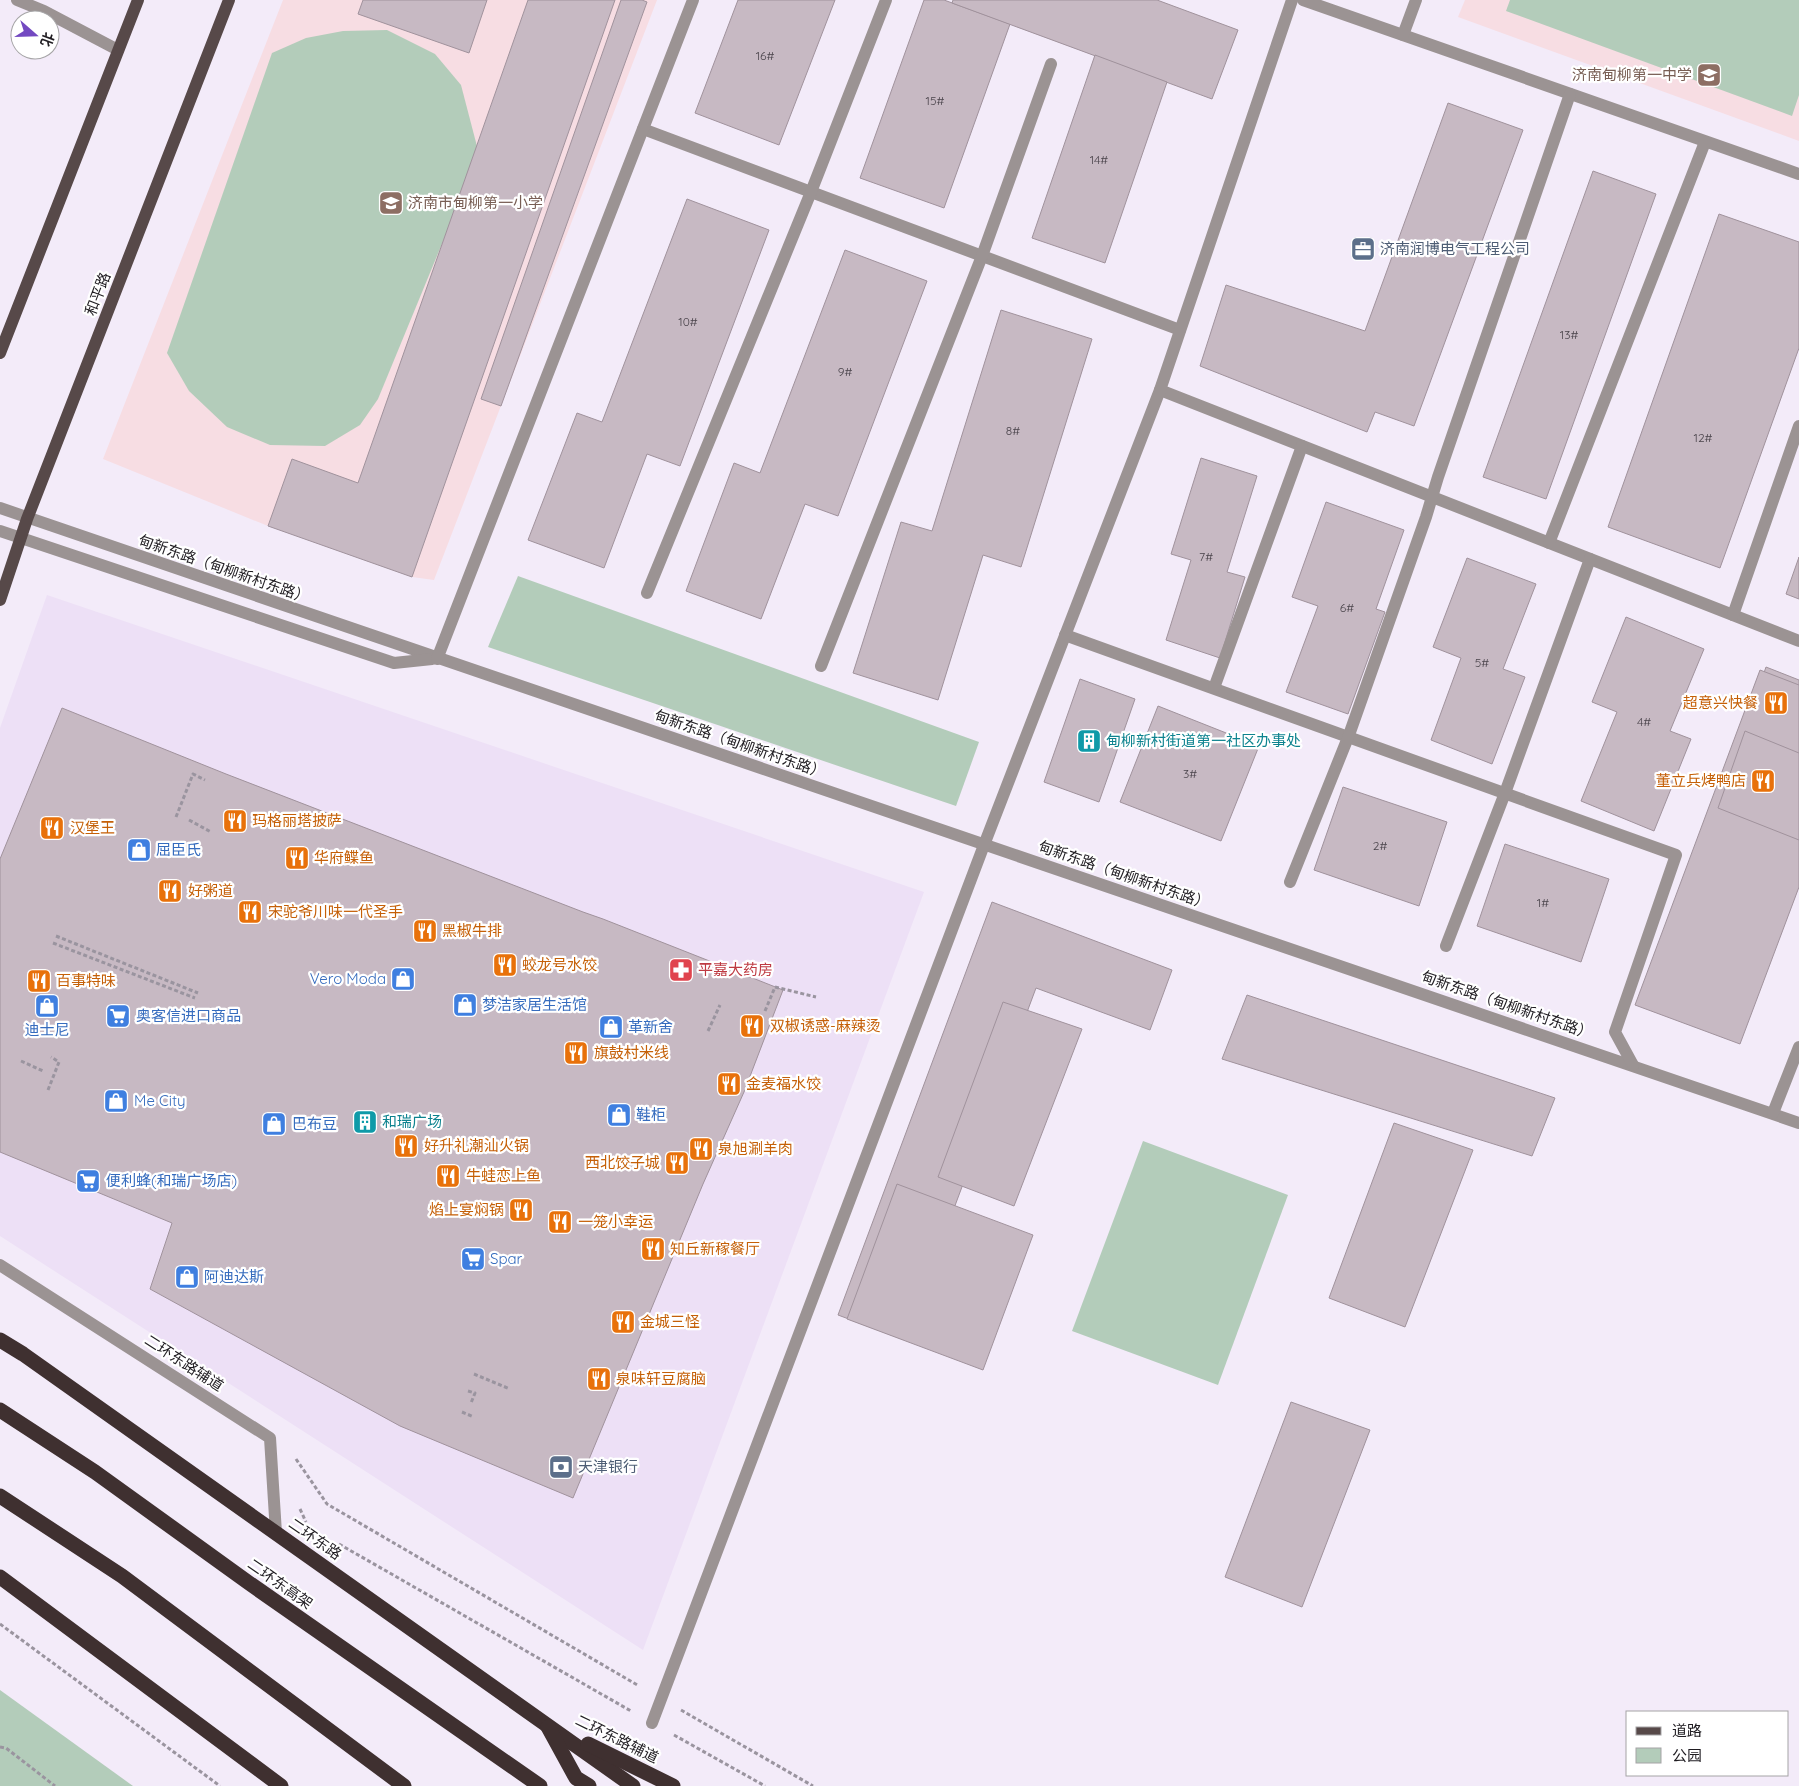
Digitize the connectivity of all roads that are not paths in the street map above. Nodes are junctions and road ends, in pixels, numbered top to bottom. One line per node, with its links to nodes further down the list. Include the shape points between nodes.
1 (18, 0): 10 (street)
2 (138, 0): 10 (main road)
3 (229, 0): 25 (main road, 和平路)
4 (693, 0): 13 (street)
5 (886, 0): 16 (street)
6 (1292, 0): 18 (street)
7 (1303, 0): 9 (street)
8 (1416, 0): 9 (street)
9 (1403, 35): 12 (street)
10 (118, 50): 19 (main road)
11 (1051, 64): 17 (street)
12 (1570, 94): 14 (street); 23 (street)
13 (642, 129): 16 (street); 35 (street)
14 (1705, 142): 15 (street); 28 (street)
15 (1799, 174)
16 (811, 192): 17 (street); 30 (street)
17 (982, 256): 18 (street); 36 (street)
18 (1180, 330): 20 (street)
19 (0, 353)
20 (1160, 390): 22 (street); 33 (street)
21 (1799, 426): 32 (street)
22 (1302, 446): 23 (street); 37 (street)
23 (1431, 497): 28 (street); 38 (street)
24 (0, 508): 25 (street, 甸新东路（甸柳新村东路）)
25 (27, 519): 27 (main road, 和平路); 35 (street, 甸新东路（甸柳新村东路）)
26 (0, 531): 27 (street, 甸新东路（甸柳新村东路）)
27 (21, 538): 31 (main road, 和平路); 35 (street, 甸新东路（甸柳新村东路）, via 394,662)
28 (1550, 543): 29 (street)
29 (1590, 559): 32 (street); 39 (street)
30 (647, 593)
31 (0, 600)
32 (1733, 615): 34 (street)
33 (1065, 635): 37 (street); 40 (street)
34 (1799, 641)
35 (438, 659): 40 (street, 甸新东路（甸柳新村东路）)
36 (821, 666)
37 (1214, 688): 38 (street)
38 (1349, 735): 39 (street); 41 (street)
39 (1505, 793): 42 (street); 44 (street, via 1676,855 1615,1032)
40 (984, 844): 44 (street, 甸新东路（甸柳新村东路）); 53 (street)
41 (1290, 882)
42 (1446, 946)
43 (1799, 1047): 45 (street)
44 (1634, 1066): 45 (street, 甸新东路（甸柳新村东路）)
45 (1773, 1113): 46 (street, 甸新东路（甸柳新村东路）)
46 (1799, 1123)
47 (0, 1265): 51 (street, 二环东路辅道, via 270,1438)
48 (0, 1340): 51 (highway, 二环东路)
49 (0, 1410): 57 (highway, 二环东高架, via 96,1472)
50 (0, 1496): 56 (highway, via 122,1576)
51 (276, 1533): 54 (highway, 二环东路)
52 (0, 1577): 55 (highway)
53 (652, 1723)
54 (546, 1724): 58 (highway, 二环东路, via 576,1778); 59 (highway); 60 (highway, 二环东路辅道)
55 (281, 1786)
56 (404, 1786)
57 (540, 1786)
58 (589, 1786)
59 (634, 1786)
60 (673, 1786)

